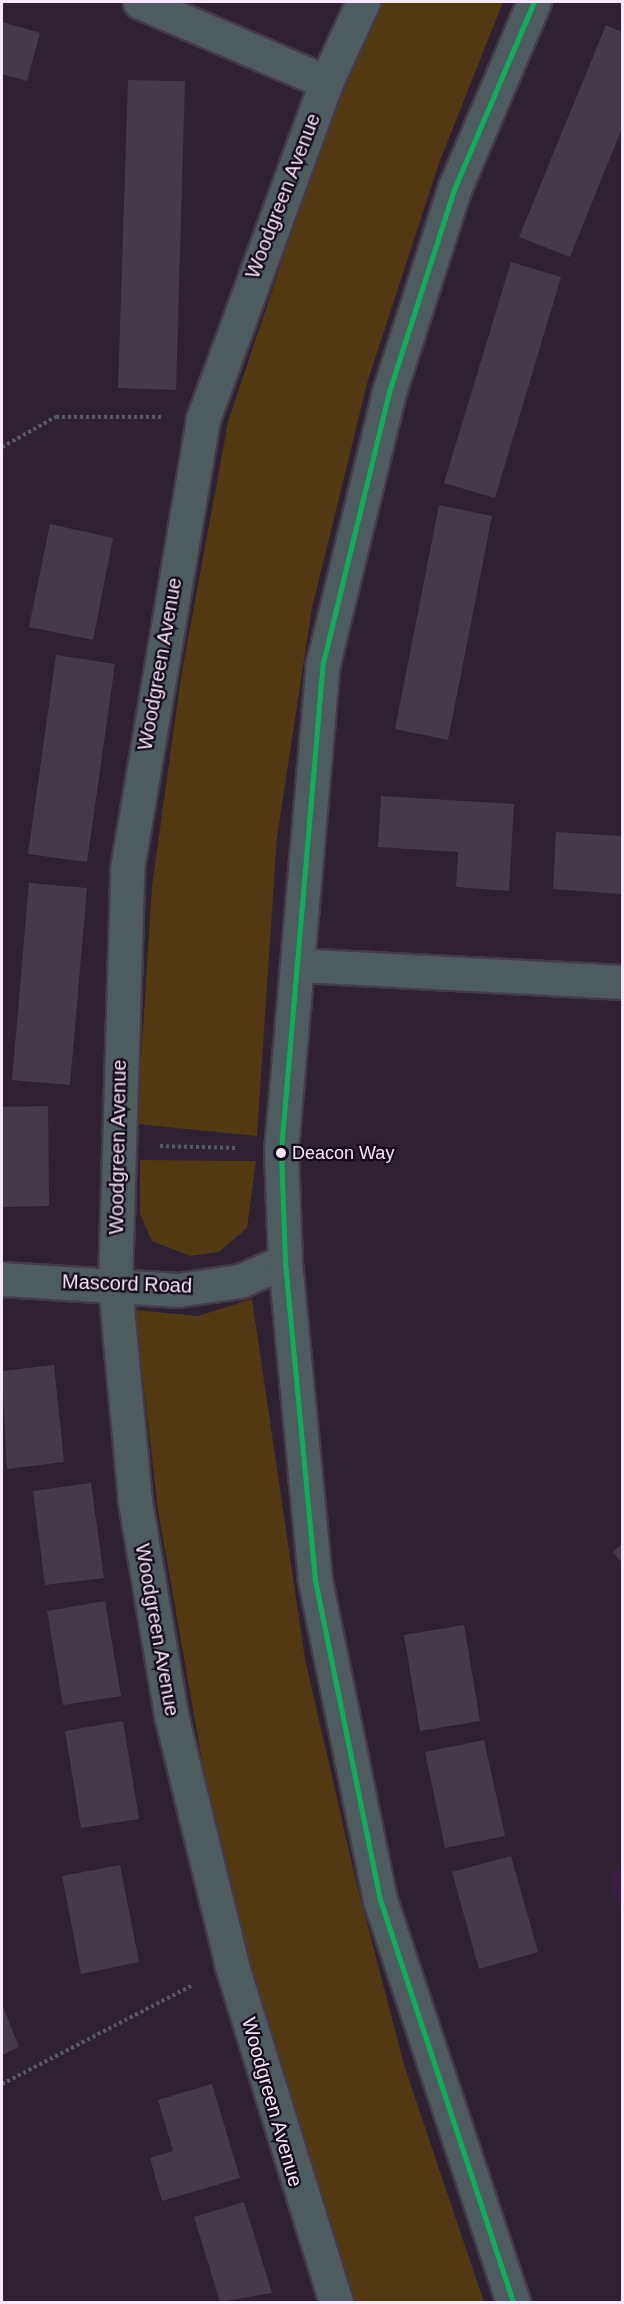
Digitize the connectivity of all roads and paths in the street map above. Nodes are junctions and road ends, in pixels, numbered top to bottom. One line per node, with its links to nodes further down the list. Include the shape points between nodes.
1 (140, 2): 4 (street)
2 (363, 2): 4 (street, Woodgreen Avenue)
3 (534, 2): 7 (street, via 455,187 389,392 323,663)
4 (326, 82): 5 (street, Woodgreen Avenue)
5 (203, 419): 6 (path, via 78,414 57,417); 9 (street, Woodgreen Avenue, via 128,869)
6 (2, 447)
7 (297, 965): 8 (street); 10 (street)
8 (622, 982)
9 (118, 1145): 10 (path); 13 (street, Woodgreen Avenue)
10 (281, 1150): 11 (street)
11 (285, 1261): 13 (street, Mascord Road, via 240,1281 199,1287); 17 (street, via 315,1580 380,1900)
12 (2, 1279): 13 (street, Mascord Road)
13 (115, 1284): 14 (street, Woodgreen Avenue, via 135,1501 169,1703)
14 (232, 1965): 15 (path); 16 (street, Woodgreen Avenue)
15 (2, 2084)
16 (336, 2302)
17 (513, 2302)

